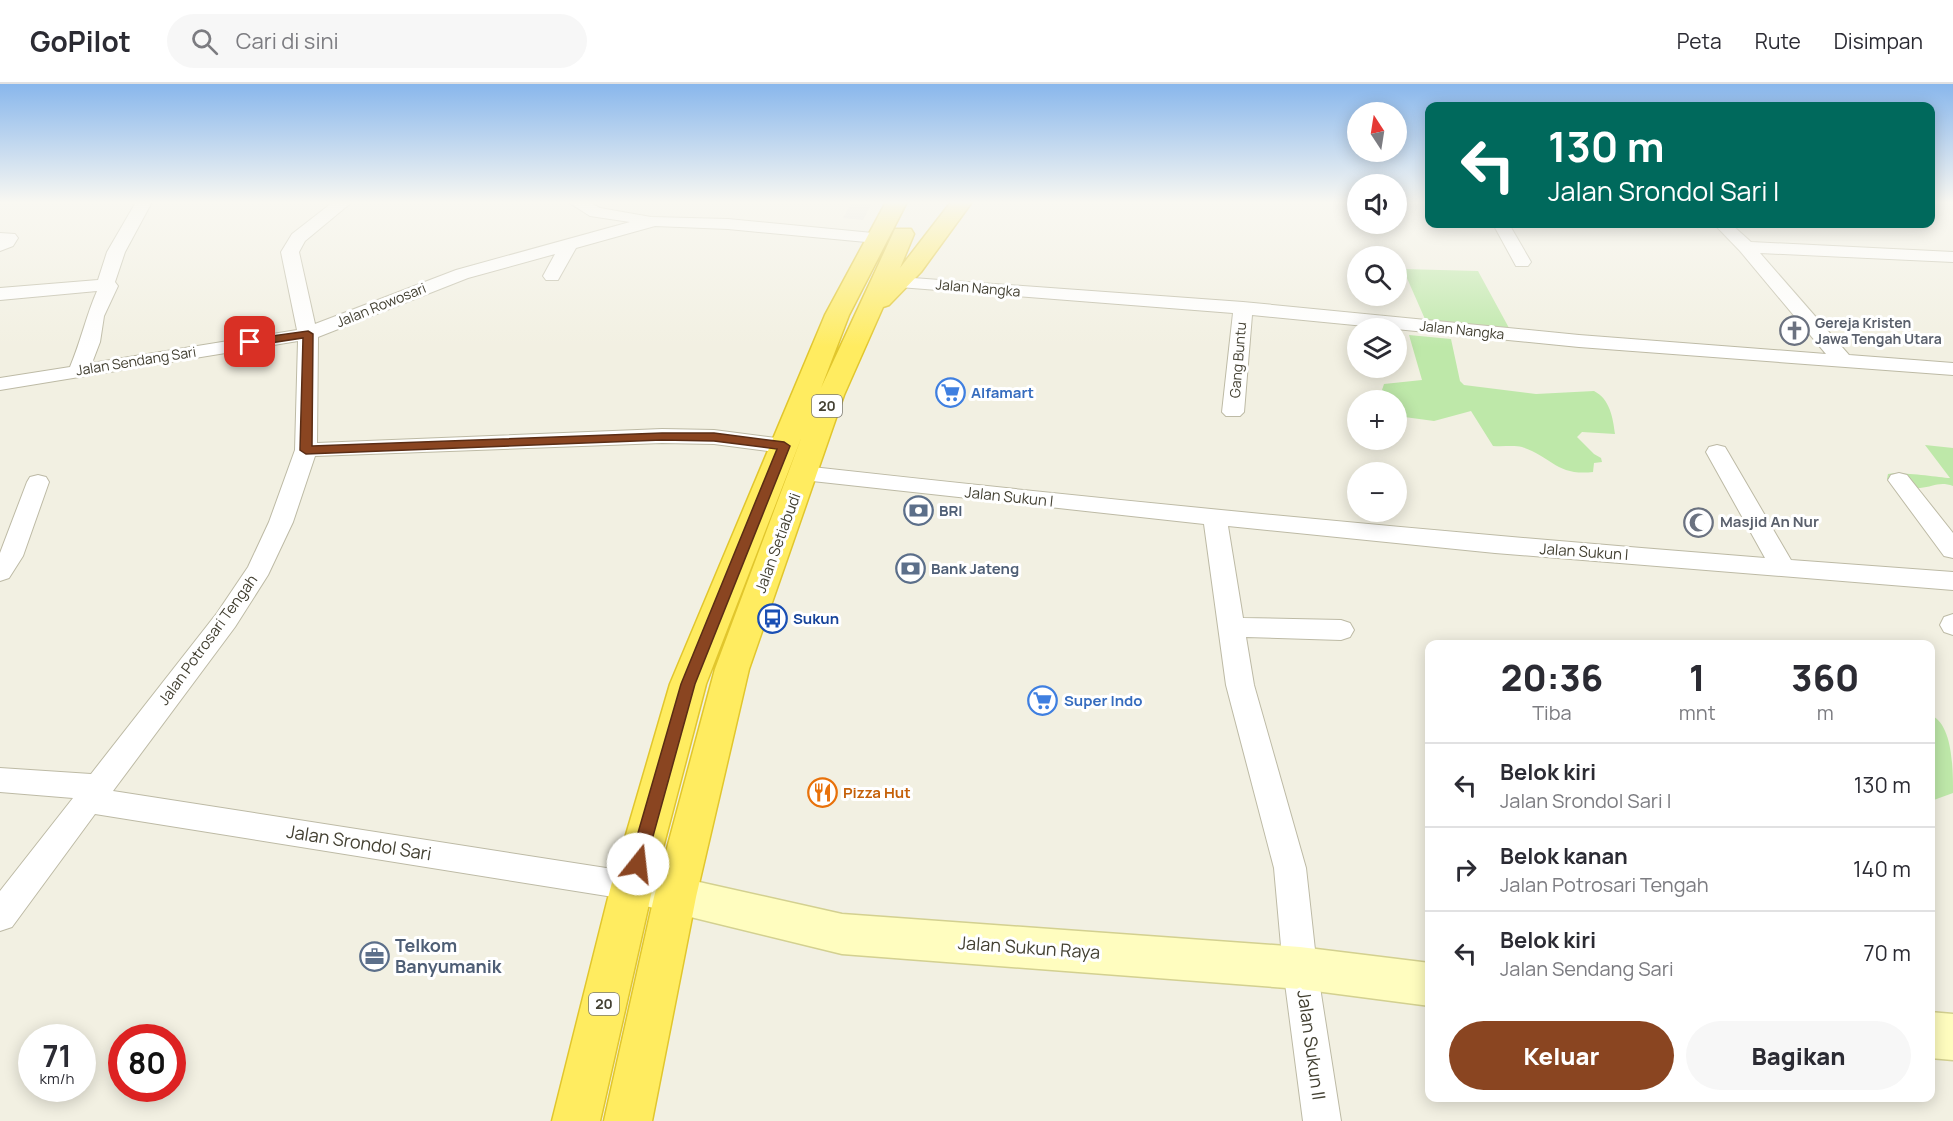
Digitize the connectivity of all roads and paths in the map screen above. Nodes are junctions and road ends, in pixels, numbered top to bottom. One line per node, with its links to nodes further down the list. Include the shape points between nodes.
1 (117, 250): 15 (street)
2 (291, 250): 19 (street, Jalan Potrosari Tengah)
3 (544, 250): 19 (street, Jalan Rowosari, via 462,274)
4 (566, 250): 13 (street)
5 (871, 250): 27 (highway, Jalan Setiabudi / 20, via 837,315)
6 (896, 250): 18 (highway, Jalan Setiabudi / 20)
7 (926, 250): 14 (highway)
8 (1516, 250): 12 (street)
9 (1749, 250): 20 (street)
10 (1816, 250): 11 (street)
11 (1953, 257)
12 (1522, 262)
13 (552, 276)
14 (899, 282): 17 (street, Jalan Nangka); 18 (highway)
15 (105, 285): 16 (street); 22 (street, via 109,286 95,316)
16 (0, 294)
17 (1243, 309): 20 (street, Jalan Nangka); 24 (street, Gang Buntu)
18 (865, 316): 27 (highway, Jalan Setiabudi / 20, via 831,395)
19 (308, 334): 22 (street, Jalan Sendang Sari); 25 (street, Jalan Potrosari Tengah)
20 (1843, 361): 21 (street, Jalan Nangka)
21 (1953, 369)
22 (79, 370): 23 (street, Jalan Sendang Sari)
23 (0, 384)
24 (1233, 412)
25 (306, 450): 27 (street, Jalan Sukun I, via 662,436 714,437); 38 (street, Jalan Potrosari Tengah, via 260,570)
26 (1717, 452): 32 (street)
27 (793, 459): 30 (street, Jalan Sukun I, via 990,495); 39 (highway, Jalan Setiabudi / 20, via 688,684); 40 (highway, Jalan Setiabudi / 20, via 732,669)
28 (1899, 480): 31 (street)
29 (38, 482): 33 (street, via 17,541)
30 (1215, 516): 32 (street, Jalan Sukun I, via 1495,545); 35 (street)
31 (1953, 550)
32 (1783, 567): 34 (street, Jalan Sukun I)
33 (0, 572)
34 (1953, 581)
35 (1232, 627): 36 (street); 42 (street, via 1240,685 1288,857)
36 (1341, 630)
37 (0, 780): 38 (street, Jalan Srondol Sari)
38 (92, 794): 39 (street, Jalan Srondol Sari); 41 (street, Jalan Potrosari Tengah)
39 (632, 886): 40 (street, Jalan Sukun Raya); 46 (highway, 20)
40 (675, 897): 42 (street, Jalan Sukun Raya, via 842,934); 47 (highway, 20)
41 (0, 916)
42 (1300, 968): 43 (street, Jalan Sukun Raya); 48 (street, Jalan Sukun II)
43 (1425, 984)
44 (1935, 1035): 45 (street)
45 (1953, 1037)
46 (576, 1121)
47 (628, 1121)
48 (1322, 1121)

